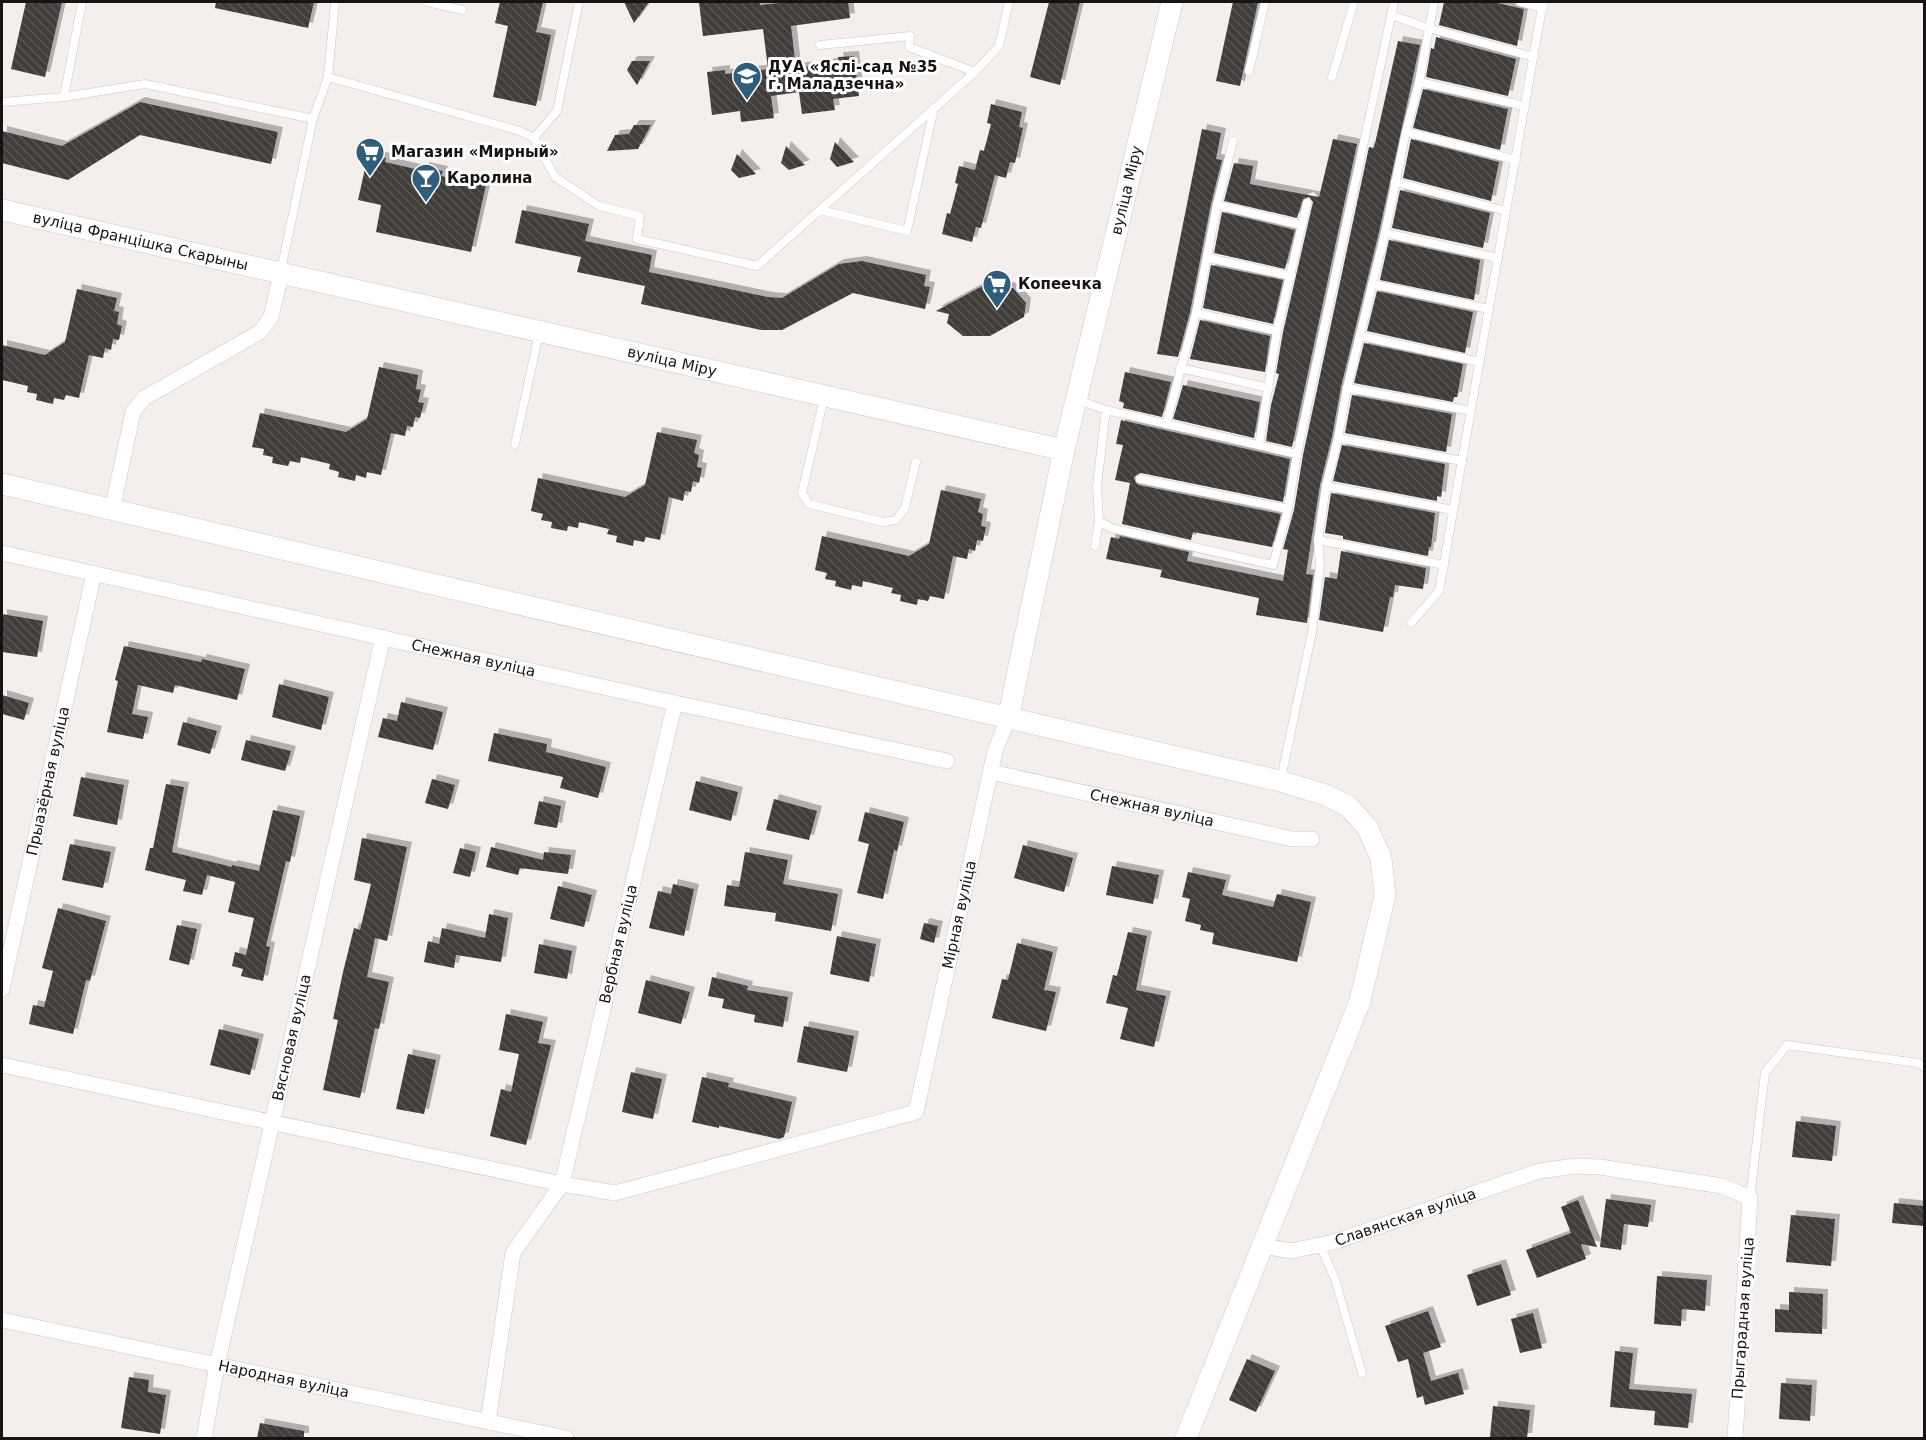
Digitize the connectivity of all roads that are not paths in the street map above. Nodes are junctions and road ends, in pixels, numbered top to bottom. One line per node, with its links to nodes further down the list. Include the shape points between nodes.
1 (82, 2): 23 (lane)
2 (335, 2): 20 (lane)
3 (427, 2): 13 (lane)
4 (579, 2): 29 (lane, via 557,111)
5 (1009, 2): 19 (lane, via 999,46)
6 (1172, 2): 55 (street, вуліца Міру)
7 (1265, 2): 18 (lane)
8 (1354, 2): 21 (lane)
9 (1394, 2): 14 (lane)
10 (1434, 2): 15 (lane)
11 (1520, 2): 12 (lane)
12 (1543, 4): 17 (lane)
13 (462, 10)
14 (1391, 15): 15 (lane); 63 (lane)
15 (1428, 28): 17 (lane); 22 (lane)
16 (820, 45): 19 (lane, via 910,36 909,47)
17 (1534, 57): 25 (lane)
18 (1249, 71)
19 (975, 72): 26 (lane)
20 (328, 77): 27 (lane); 29 (lane)
21 (1332, 78)
22 (1419, 82): 25 (lane); 28 (lane)
23 (64, 97): 24 (lane); 27 (lane, via 145,84)
24 (2, 102)
25 (1525, 106): 31 (lane)
26 (934, 108): 36 (lane); 36 (lane, via 907,231)
27 (313, 119): 42 (lane)
28 (1406, 132): 31 (lane); 32 (lane)
29 (534, 138): 36 (lane, via 555,177 599,206 640,216 637,239 758,266)
30 (1233, 141): 34 (lane)
31 (1516, 160): 37 (lane)
32 (1395, 183): 37 (lane); 39 (lane)
33 (1307, 203): 38 (lane)
34 (1217, 205): 38 (lane); 40 (lane)
35 (2, 210): 42 (street, вуліца Францішка Скарыны)
36 (820, 210)
37 (1506, 211): 41 (lane)
38 (1301, 225): 43 (lane)
39 (1385, 233): 41 (lane); 44 (lane)
40 (1208, 258): 43 (lane); 46 (lane)
41 (1498, 258): 45 (lane)
42 (281, 273): 47 (street, вуліца Міру); 70 (street, via 271,317 260,332 144,398 133,412)
43 (1291, 276): 48 (lane)
44 (1372, 284): 45 (lane); 49 (lane)
45 (1489, 309): 50 (lane)
46 (1196, 313): 48 (lane); 51 (lane)
47 (540, 331): 54 (street, вуліца Міру); 60 (lane)
48 (1277, 331): 52 (lane)
49 (1360, 336): 50 (lane); 53 (lane)
50 (1480, 362): 57 (lane)
51 (1180, 368): 52 (lane); 58 (lane)
52 (1269, 388): 61 (lane)
53 (1347, 388): 57 (lane); 59 (lane)
54 (825, 396): 62 (street, вуліца Міру); 65 (lane, via 802,493 809,504 883,522 896,520 905,508)
55 (1076, 400): 56 (lane); 62 (street, вуліца Міру)
56 (1106, 410): 58 (lane); 72 (lane, via 1097,486)
57 (1471, 411): 64 (lane)
58 (1166, 424): 61 (lane)
59 (1338, 438): 64 (lane); 68 (lane)
60 (515, 444)
61 (1259, 445): 63 (lane)
62 (1064, 450): 81 (street, вуліца Міру)
63 (1297, 454): 69 (lane)
64 (1462, 461): 71 (lane)
65 (916, 462)
66 (1140, 479): 69 (lane)
67 (2, 484): 70 (street)
68 (1326, 486): 71 (lane); 73 (lane)
69 (1288, 509): 72 (lane, via 1273,564 1111,528)
70 (112, 510): 81 (street)
71 (1453, 510): 76 (lane)
72 (1099, 521): 74 (lane)
73 (1318, 540): 76 (lane); 84 (lane, via 1320,565 1312,632)
74 (1095, 546)
75 (2, 553): 77 (street, Снежная вуліца)
76 (1444, 565): 78 (lane, via 1439,591)
77 (94, 573): 79 (street, Снежная вуліца); 86 (street, Прыазёрная вуліца)
78 (1410, 623)
79 (383, 637): 80 (street, Снежная вуліца); 89 (street, Вясновая вуліца)
80 (675, 703): 82 (street, Снежная вуліца); 90 (street, Вербная вуліца)
81 (1008, 718): 83 (street, Мірная вуліца); 84 (street)
82 (947, 761)
83 (991, 772): 85 (street, Снежная вуліца, via 1292,839); 90 (street, Мірная вуліца, via 916,1112 615,1193)
84 (1280, 781): 92 (street, via 1348,806 1367,827 1381,858 1385,895 1360,1001)
85 (1312, 839)
86 (2, 989)
87 (2, 1065): 89 (street)
88 (1924, 1067): 91 (lane, via 1918,1063 1786,1045 1766,1073)
89 (274, 1122): 90 (street); 95 (street, Вясновая вуліца)
90 (562, 1184): 97 (street, via 513,1253)
91 (1750, 1198): 93 (street, Славянская вуліца, via 1722,1186 1600,1167 1539,1170); 101 (street, Прыгарадная вуліца)
92 (1263, 1245): 93 (street, Славянская вуліца, via 1291,1251); 100 (street)
93 (1320, 1245): 96 (lane, via 1335,1279)
94 (2, 1320): 95 (street, Народная вуліца)
95 (218, 1365): 97 (street, Народная вуліца); 98 (street, Вясновая вуліца)
96 (1362, 1372)
97 (488, 1422): 99 (street, Народная вуліца)
98 (204, 1438)
99 (566, 1438)
100 (1186, 1438)
101 (1735, 1438)

